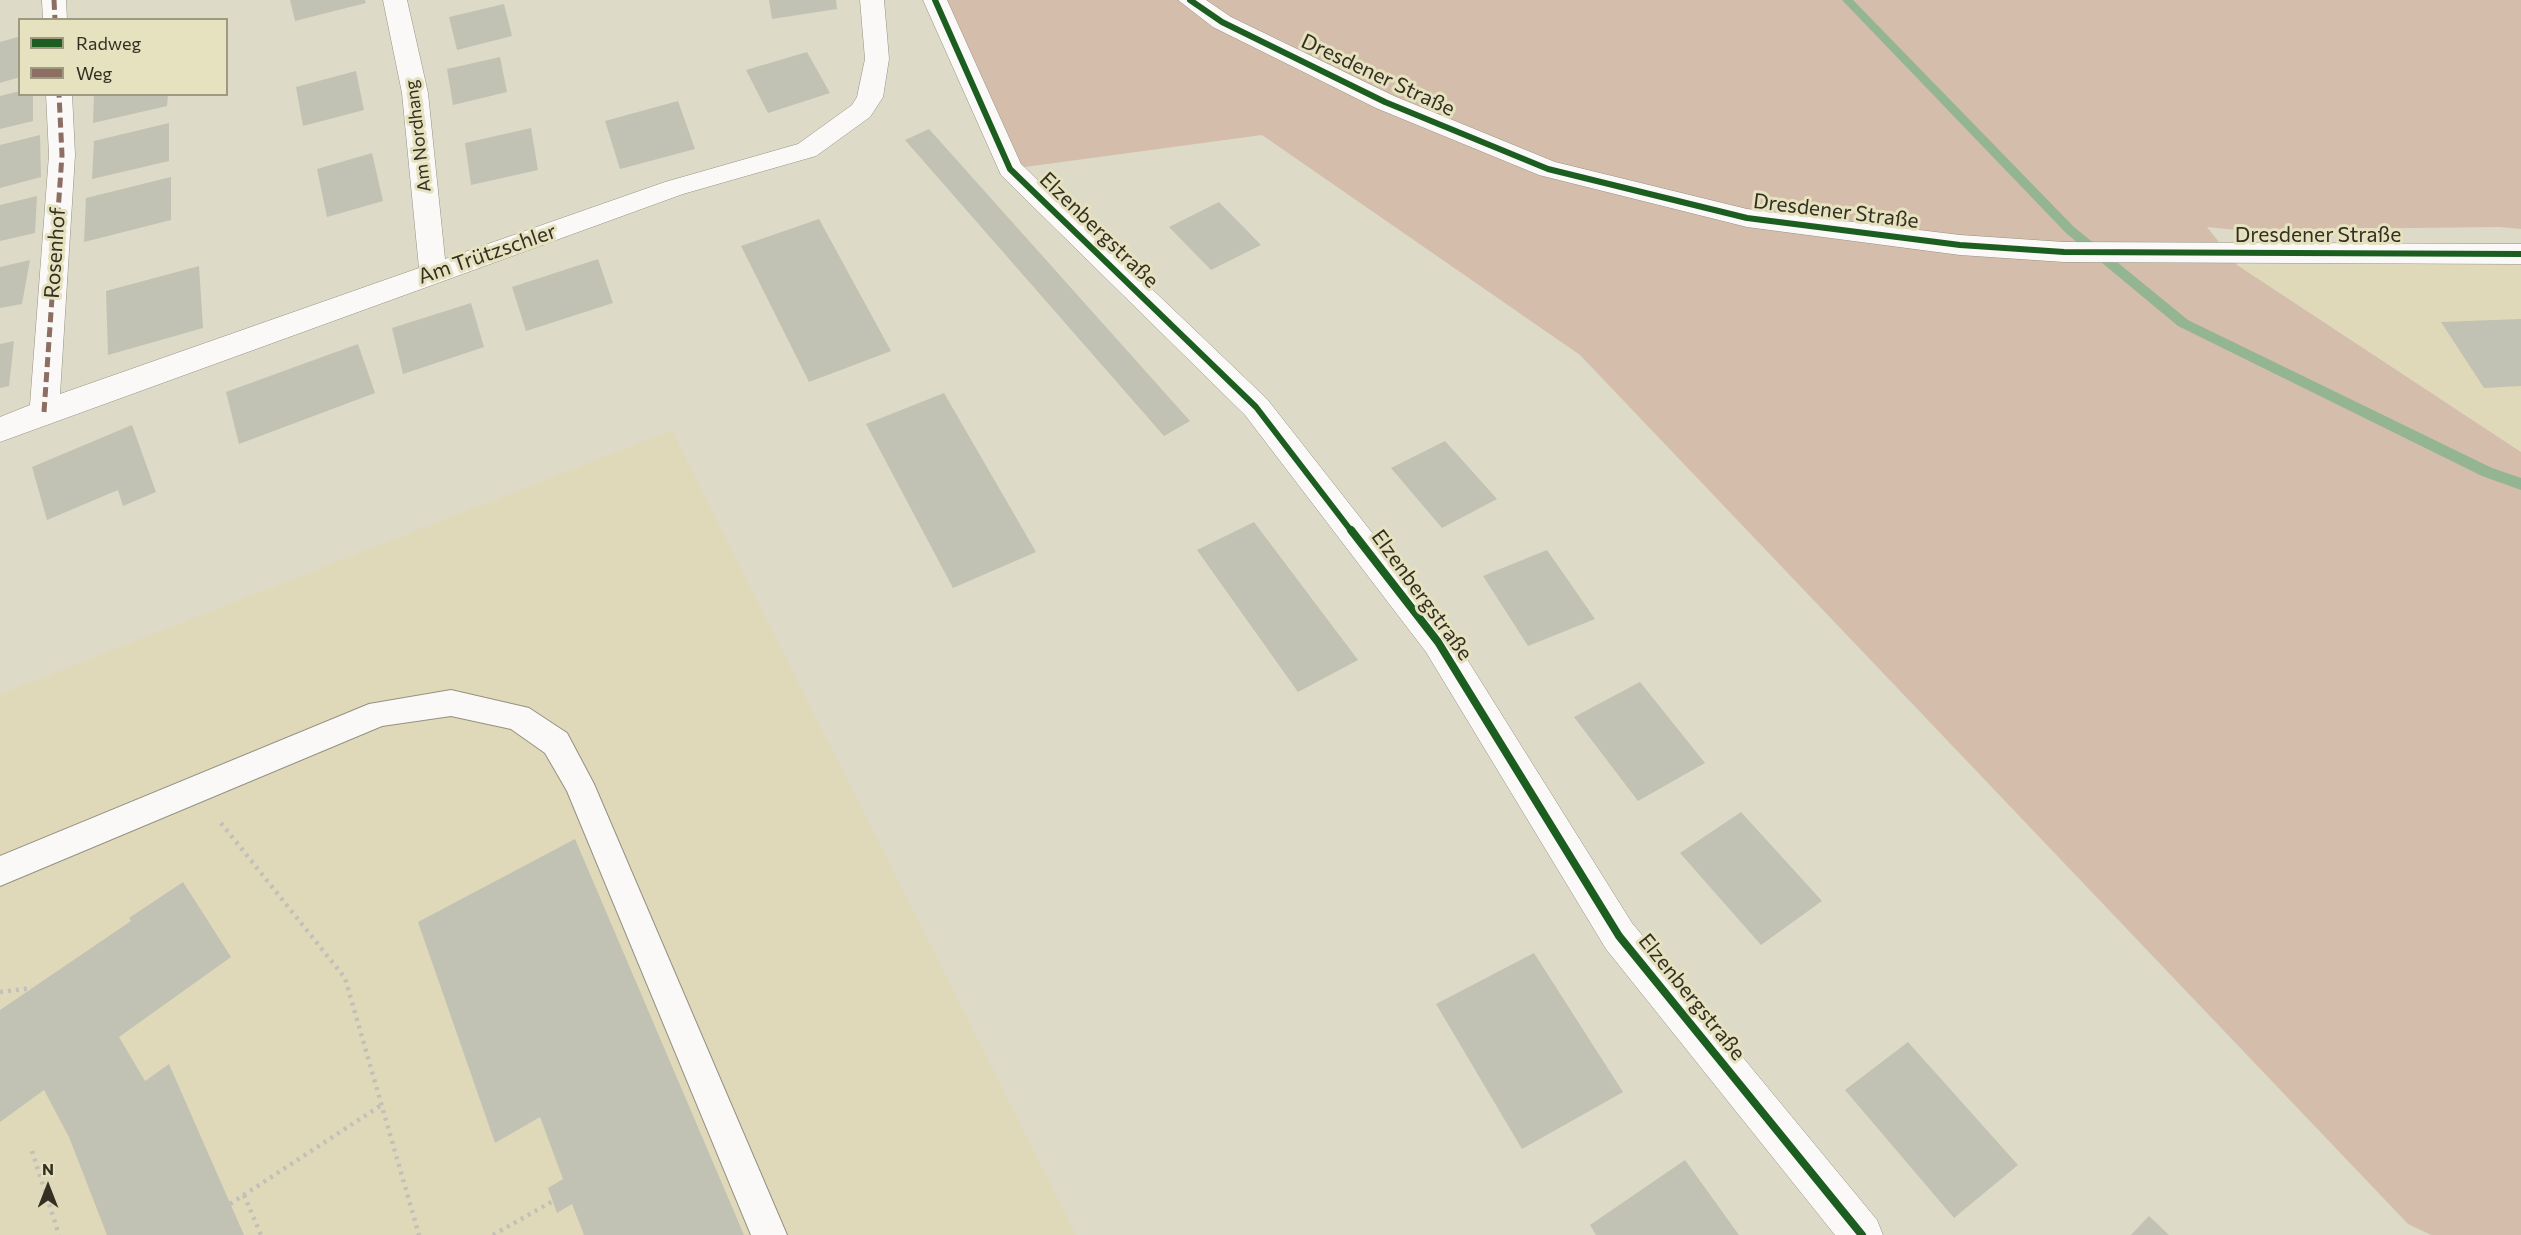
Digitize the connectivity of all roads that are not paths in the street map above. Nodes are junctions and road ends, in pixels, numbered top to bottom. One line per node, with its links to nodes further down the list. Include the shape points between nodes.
1 (54, 0): 6 (street)
2 (395, 0): 9 (street, Am Nordhang, via 415,93)
3 (872, 0): 9 (street, Am Trützschler, via 877,59 870,98 861,111 807,150 674,188)
4 (935, 0): 14 (street, Elzenbergstraße, via 1010,169 1256,407 1438,642 1619,936)
5 (1190, 0): 8 (street, Dresdener Straße, via 1222,22 1386,102 1548,169 1747,218 1960,245 2064,252)
6 (55, 18)
7 (59, 96): 10 (street, Rosenhof, via 62,155)
8 (2521, 254)
9 (433, 273): 10 (street, Am Trützschler)
10 (44, 412): 11 (street, Am Trützschler)
11 (0, 430)
12 (0, 872): 13 (lane, via 380,713 451,702 518,717 556,743 579,784)
13 (770, 1235)
14 (1862, 1235)

